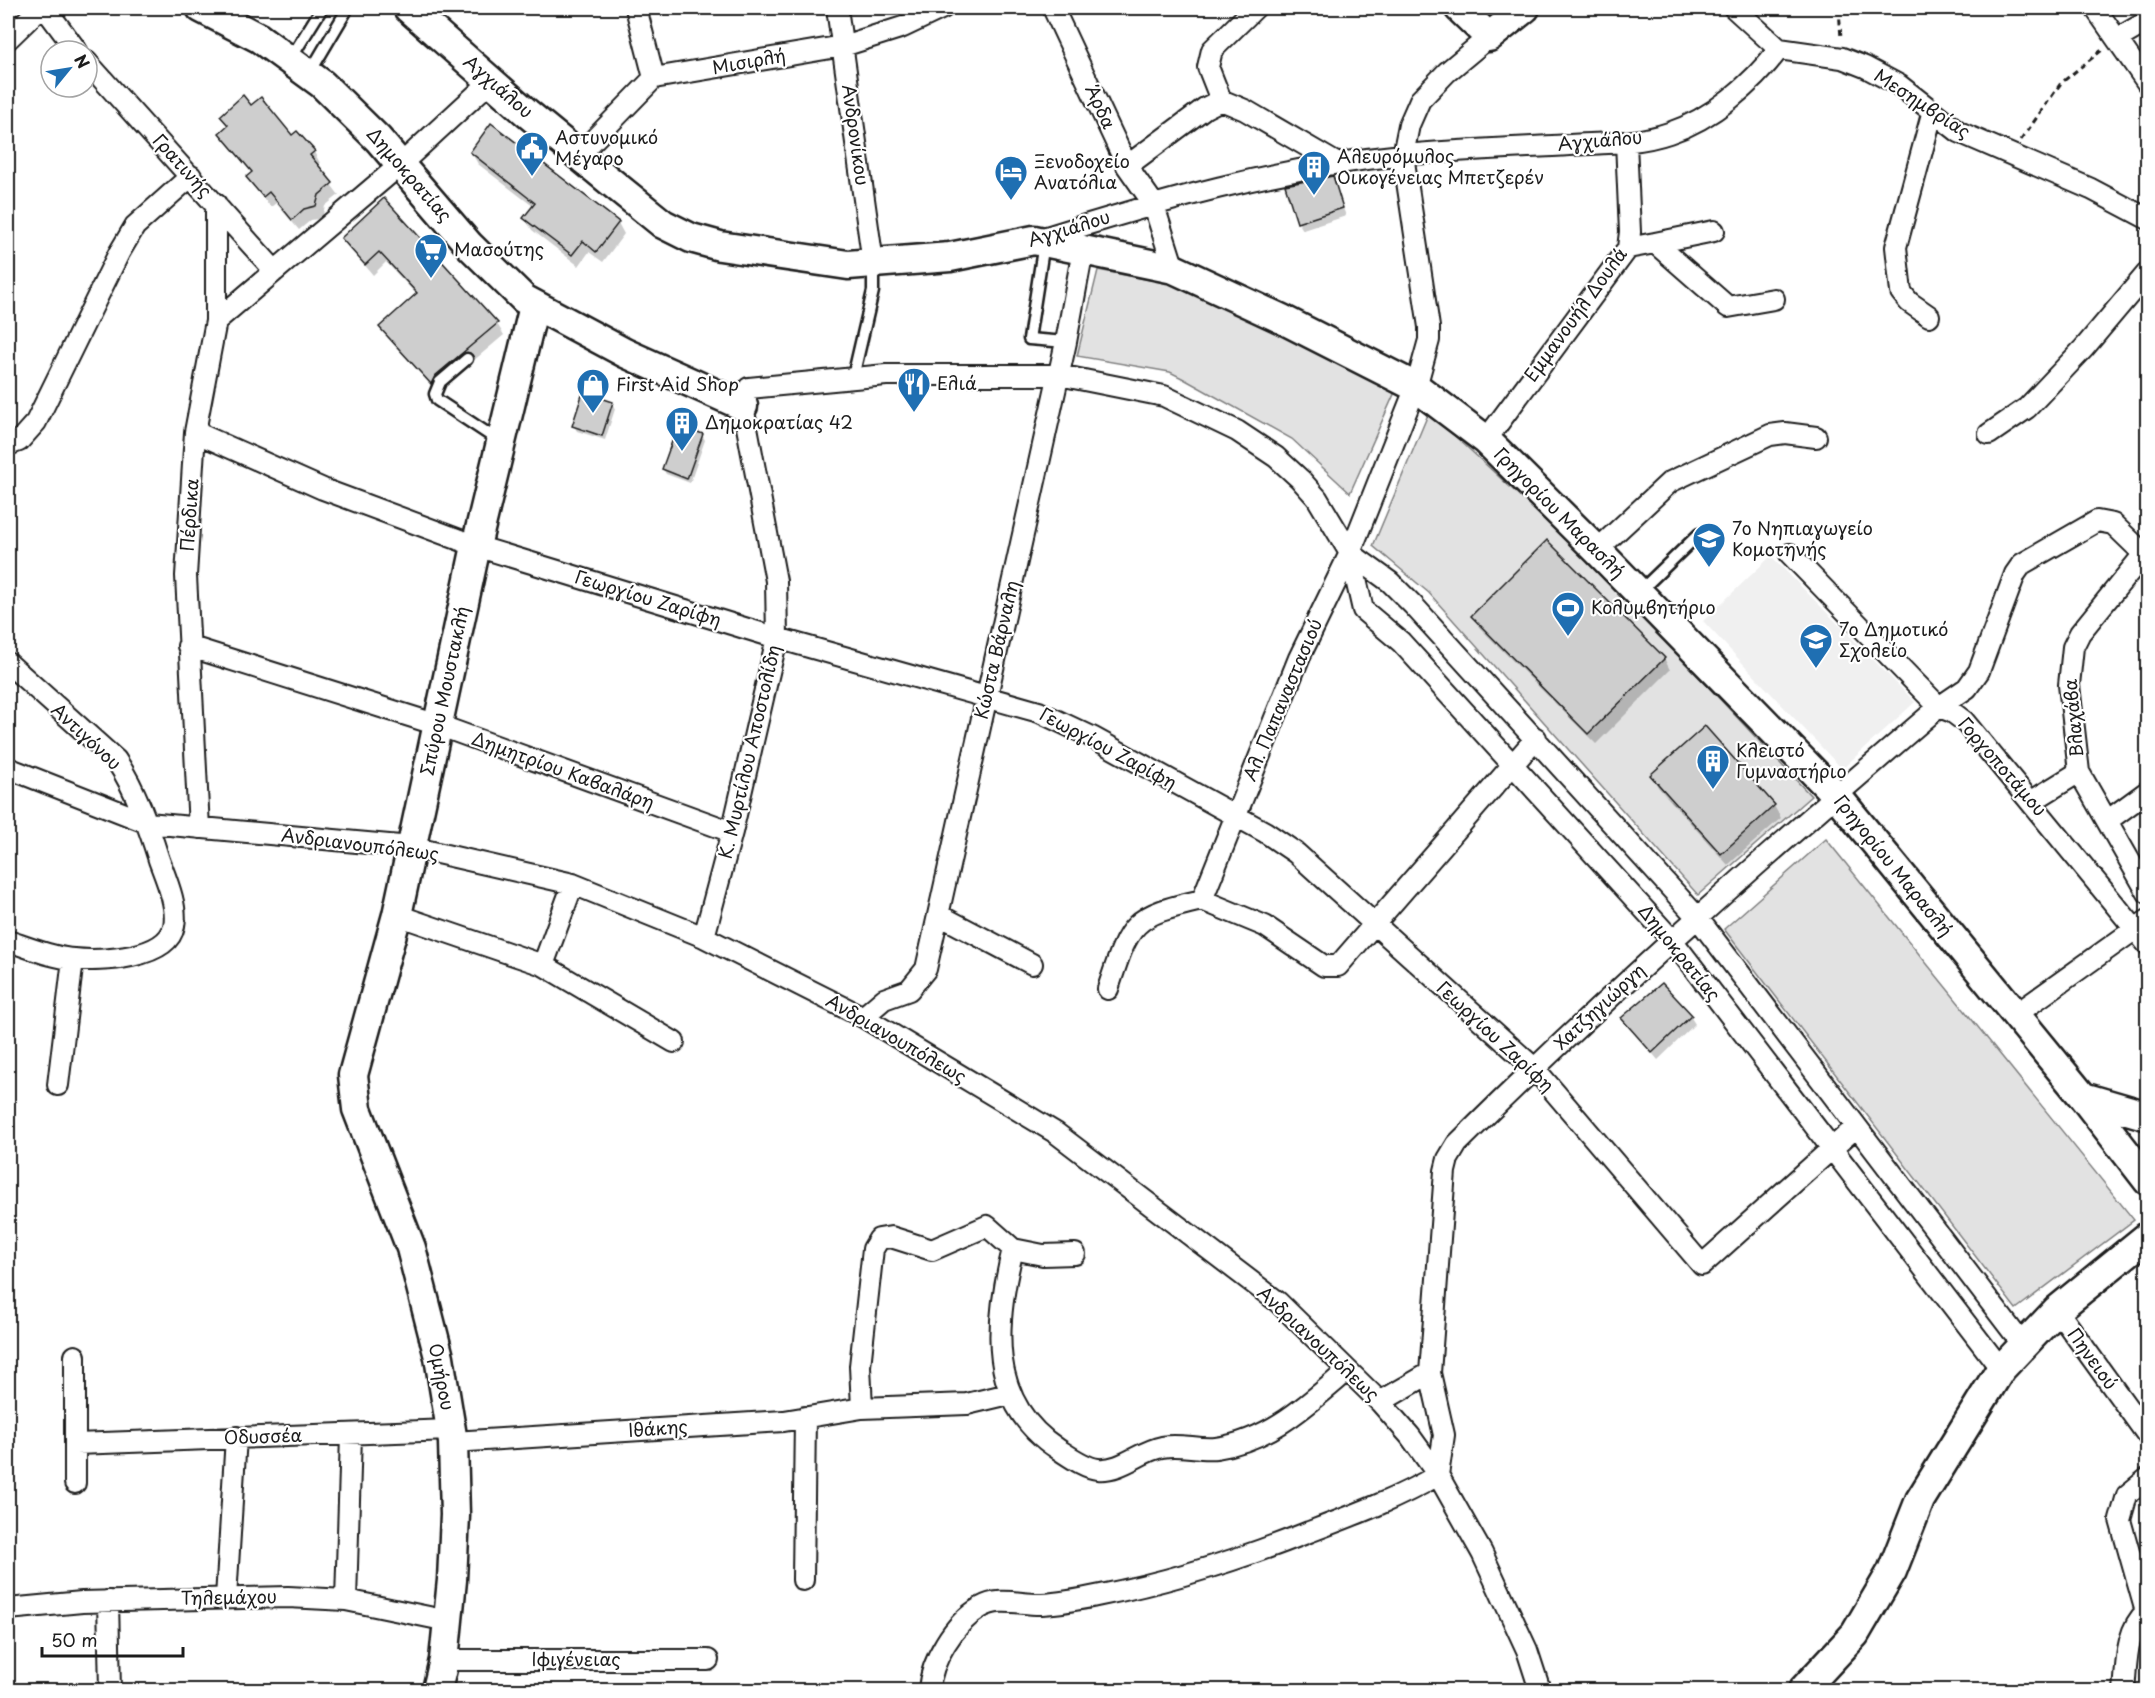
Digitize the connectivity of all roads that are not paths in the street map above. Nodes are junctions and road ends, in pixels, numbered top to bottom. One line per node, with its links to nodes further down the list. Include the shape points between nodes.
1 (40, 8): 19 (street)
2 (45, 8): 20 (street)
3 (201, 8): 24 (street)
4 (243, 8): 24 (street)
5 (322, 8): 24 (lane)
6 (348, 8): 24 (lane)
7 (408, 8): 27 (street, Αγχιάλου)
8 (636, 8): 26 (street)
9 (837, 8): 22 (street, Ανδρονίκου)
10 (943, 8): 22 (street, Μισιρλή, via 903,27)
11 (1053, 8): 36 (street, Άρδα)
12 (1255, 8): 29 (street, via 1212,51 1208,67)
13 (1459, 8): 18 (street)
14 (1525, 8): 18 (street)
15 (1734, 8): 23 (street)
16 (2095, 8): 21 (street)
17 (2148, 21): 21 (street)
18 (1489, 36): 33 (street, via 1420,100 1409,125)
19 (8, 39)
20 (68, 39)
21 (2117, 39): 28 (street)
22 (843, 46): 26 (street, Μισιρλή); 46 (street, Ανδρονίκου)
23 (1779, 49): 30 (street, Μεσημβρίας, via 1842,58 1899,86); 31 (street, Αγχιάλου, via 1759,75 1714,110 1669,133)
24 (304, 59): 34 (street, via 367,100)
25 (99, 75): 37 (street, Γρατινής)
26 (654, 78): 32 (street)
27 (491, 81): 32 (street, Αγχιάλου); 34 (street)
28 (2148, 84)
29 (1221, 100): 35 (street); 36 (street)
30 (1932, 114): 40 (street, Μεσημβρίας, via 1959,132 2091,189); 52 (street, via 1896,247 1901,292)
31 (1626, 142): 33 (street, Αγχιάλου); 44 (street, Εμμανουήλ Δουλά)
32 (579, 155): 46 (street, Αγχιάλου, via 663,224 691,238 848,265)
33 (1403, 155): 35 (street, Αγχιάλου); 58 (street, Αλ. Παπαναστασιού, via 1430,331)
34 (407, 158): 48 (street); 51 (street, Δημοκρατίας, via 500,277); 59 (street, via 535,284)
35 (1335, 162): 38 (street, Αγχιάλου)
36 (1127, 166): 38 (street, Άρδα)
37 (191, 176): 39 (street, Γρατινής); 65 (street, via 135,226 36,422 19,441)
38 (1153, 203): 42 (street, Αγχιάλου); 47 (street, Άρδα)
39 (216, 204): 48 (street, Γρατινής); 53 (street, Πέρδικα)
40 (2148, 219)
41 (1714, 231): 43 (street)
42 (1039, 241): 45 (street, Γρηγορίου Μαρασλή); 46 (street, Αγχιάλου, via 950,257); 54 (lane, via 1029,339)
43 (1655, 243): 44 (street); 50 (street, via 1725,306)
44 (1628, 248): 63 (street, Εμμανουήλ Δουλά)
45 (1083, 250): 47 (street, Γρηγορίου Μαρασλή); 54 (street, Κώστα Βάρναλη)
46 (873, 264): 57 (lane, via 873,291)
47 (1174, 269): 58 (street, Γρηγορίου Μαρασλή)
48 (274, 272): 53 (street)
49 (2148, 272): 61 (street, via 2027,408)
50 (1774, 299)
51 (534, 306): 59 (street, Δημοκρατίας, via 625,353); 64 (street, Σπύρου Μουστακλή)
52 (1929, 316)
53 (216, 321): 60 (street, Πέρδικα)
54 (1066, 342): 56 (street, Κώστα Βάρναλη)
55 (467, 359): 64 (lane, via 440,382 437,400)
56 (1059, 375): 57 (street, Δημοκρατίας); 70 (street, Δημοκρατίας, via 1164,396 1237,431 1300,479 1317,498); 76 (street, Κώστα Βάρναλη)
57 (853, 377): 59 (street, Δημοκρατίας)
58 (1416, 387): 63 (street, Γρηγορίου Μαρασλή); 70 (street, Αλ. Παπαναστασιού)
59 (746, 397): 73 (street, Κ. Μυρτίλου Αποστολίδη, via 776,581)
60 (195, 432): 67 (street, Γεωργίου Ζαρίφη, via 323,489); 74 (street, Πέρδικα, via 186,576)
61 (1989, 434)
62 (1816, 437): 68 (street, via 1770,435 1676,479)
63 (1486, 440): 68 (street, Γρηγορίου Μαρασλή)
64 (500, 441): 67 (street, Σπύρου Μουστακλή)
65 (8, 445)
66 (1699, 534): 72 (lane)
67 (476, 546): 73 (street, Γεωργίου Ζαρίφη); 78 (street, Σπύρου Μουστακλή)
68 (1597, 550): 72 (street, Γρηγορίου Μαρασλή)
69 (2146, 552): 77 (street, Χατζηγιώργη, via 2113,524 2103,521 2092,523 2027,560 2012,579 1974,680); 82 (street, Βλαχάβα, via 2090,617 2073,647 2069,684)
70 (1350, 553): 79 (street, Δημοκρατίας, via 1390,582); 80 (street, Δημοκρατίας, via 1363,610 1401,642); 86 (street, Αλ. Παπαναστασιού, via 1299,658)
71 (1790, 554): 77 (street, Γοργοποτάμου)
72 (1639, 593): 84 (street, Γρηγορίου Μαρασλή)
73 (777, 638): 76 (street, Γεωργίου Ζαρίφη); 90 (street, Κ. Μυρτίλου Αποστολίδη)
74 (188, 646): 78 (street, Δημητρίου Καβαλάρη); 89 (street, Πέρδικα)
75 (8, 663): 88 (street, Αντιγόνου, via 116,760)
76 (987, 696): 86 (street, Γεωργίου Ζαρίφη, via 1039,712 1092,737); 96 (street, Κώστα Βάρναλη)
77 (1939, 707): 84 (street, Χατζηγιώργη); 85 (street, Γοργοποτάμου, via 1964,721)
78 (438, 724): 90 (street, Δημητρίου Καβαλάρη); 91 (street, Σπύρου Μουστακλή)
79 (1536, 738): 80 (street); 97 (street, Δημοκρατίας)
80 (1512, 765): 98 (street); 101 (street, Δημοκρατίας)
81 (8, 768): 88 (street, Ανδριανουπόλεως)
82 (2079, 772): 85 (street); 87 (street, Βλαχάβα)
83 (2148, 791): 87 (street)
84 (1836, 795): 97 (street, Χατζηγιώργη); 107 (street, Γρηγορίου Μαρασλή)
85 (2032, 801): 99 (street, Γοργοποτάμου)
86 (1234, 817): 94 (street, Αλ. Παπαναστασιού); 98 (street, Γεωργίου Ζαρίφη, via 1296,854)
87 (2106, 822): 93 (street, Βλαχάβα)
88 (148, 823): 89 (street, Ανδριανουπόλεως); 103 (street, Αντιγόνου, via 172,898 175,926 168,941 144,955)
89 (199, 828): 91 (street, Ανδριανουπόλεως)
90 (732, 832): 100 (street, Κ. Μυρτίλου Αποστολίδη)
91 (411, 847): 92 (street, Ανδριανουπόλεως); 95 (street, Σπύρου Μουστακλή)
92 (573, 884): 100 (street, Ανδριανουπόλεως); 105 (street)
93 (2148, 893)
94 (1202, 900): 98 (street, via 1266,926 1324,966 1338,966); 106 (street, via 1157,910 1137,924 1120,952)
95 (397, 915): 105 (street); 111 (street, Σπύρου Μουστακλή)
96 (939, 915): 104 (street); 108 (street, Κώστα Βάρναλη, via 920,979 909,990 884,999)
97 (1697, 917): 101 (street, Χατζηγιώργη); 115 (street, Δημοκρατίας)
98 (1374, 925): 110 (street, Γεωργίου Ζαρίφη)
99 (2144, 932): 107 (street)
100 (704, 937): 108 (street, Ανδριανουπόλεως)
101 (1672, 940): 110 (street, Χατζηγιώργη); 116 (street, Δημοκρατίας)
102 (8, 941): 103 (street, Αντιγόνου)
103 (73, 959): 112 (street)
104 (1032, 964)
105 (543, 965): 109 (street)
106 (1108, 989)
107 (2015, 1015): 113 (street, Γρηγορίου Μαρασλή)
108 (863, 1017): 125 (street, Ανδριανουπόλεως, via 1056,1133 1278,1302)
109 (674, 1042)
110 (1534, 1068): 116 (street, Γεωργίου Ζαρίφη, via 1702,1265); 126 (street, Χατζηγιώργη, via 1457,1144 1448,1159)
111 (353, 1075): 132 (street, Ομήρου, via 357,1108 413,1255 439,1357)
112 (58, 1085)
113 (2083, 1097): 114 (street); 117 (street, Γρηγορίου Μαρασλή)
114 (2148, 1116)
115 (1856, 1127): 116 (street); 122 (street, Δημοκρατίας)
116 (1831, 1147): 124 (street, Δημοκρατίας)
117 (2148, 1181)
118 (2148, 1236): 121 (street)
119 (1013, 1249): 120 (street, via 1043,1255); 127 (street, via 1002,1292 999,1337); 129 (street, via 987,1226 932,1250 891,1237 879,1239 873,1249 860,1366)
120 (1075, 1254)
121 (2057, 1310): 122 (street); 133 (street, Πηνειού)
122 (2023, 1345): 124 (street)
123 (75, 1356): 135 (street)
124 (2001, 1369): 152 (street, via 1920,1500 1892,1571 1856,1634)
125 (1347, 1371): 127 (street, via 1304,1408 1245,1443 1197,1449 1170,1445 1116,1467 1097,1469 1049,1443 1024,1420); 128 (street, Ανδριανουπόλεως)
126 (1430, 1373): 128 (street); 136 (street, Χατζηγιώργη, via 1444,1435)
127 (1009, 1394): 129 (street, Ιθάκης, via 967,1404)
128 (1380, 1402): 136 (street, Ανδριανουπόλεως)
129 (862, 1408): 130 (street, Ιθάκης)
130 (805, 1417): 132 (street, Ιθάκης); 139 (street)
131 (351, 1435): 132 (street, Οδυσσέα); 134 (street, Οδυσσέα); 141 (street)
132 (452, 1436): 145 (street, Ομήρου, via 455,1515)
133 (2148, 1436)
134 (236, 1437): 135 (street, Οδυσσέα); 140 (street)
135 (76, 1444): 138 (street)
136 (1438, 1475): 150 (street, via 1363,1512 1214,1568 1100,1595 1045,1604 1001,1601 980,1608 964,1621 942,1651); 151 (street, Ανδριανουπόλεως, via 1482,1553 1527,1650)
137 (2148, 1478): 144 (street, via 2127,1495 2120,1520)
138 (75, 1483)
139 (803, 1580)
140 (226, 1598): 141 (street, Τηλεμάχου); 142 (street, Τηλεμάχου)
141 (346, 1600): 145 (street, Τηλεμάχου)
142 (108, 1601): 143 (street, Τηλεμάχου); 148 (street)
143 (8, 1609)
144 (2147, 1612): 153 (street, via 2137,1622 2131,1637)
145 (448, 1621): 146 (street, Ομήρου)
146 (444, 1660): 147 (street, Ιφιγένειας); 149 (street, Ομήρου)
147 (708, 1660)
148 (110, 1690)
149 (437, 1690)
150 (929, 1690)
151 (1540, 1690)
152 (1803, 1690)
153 (2124, 1690)

